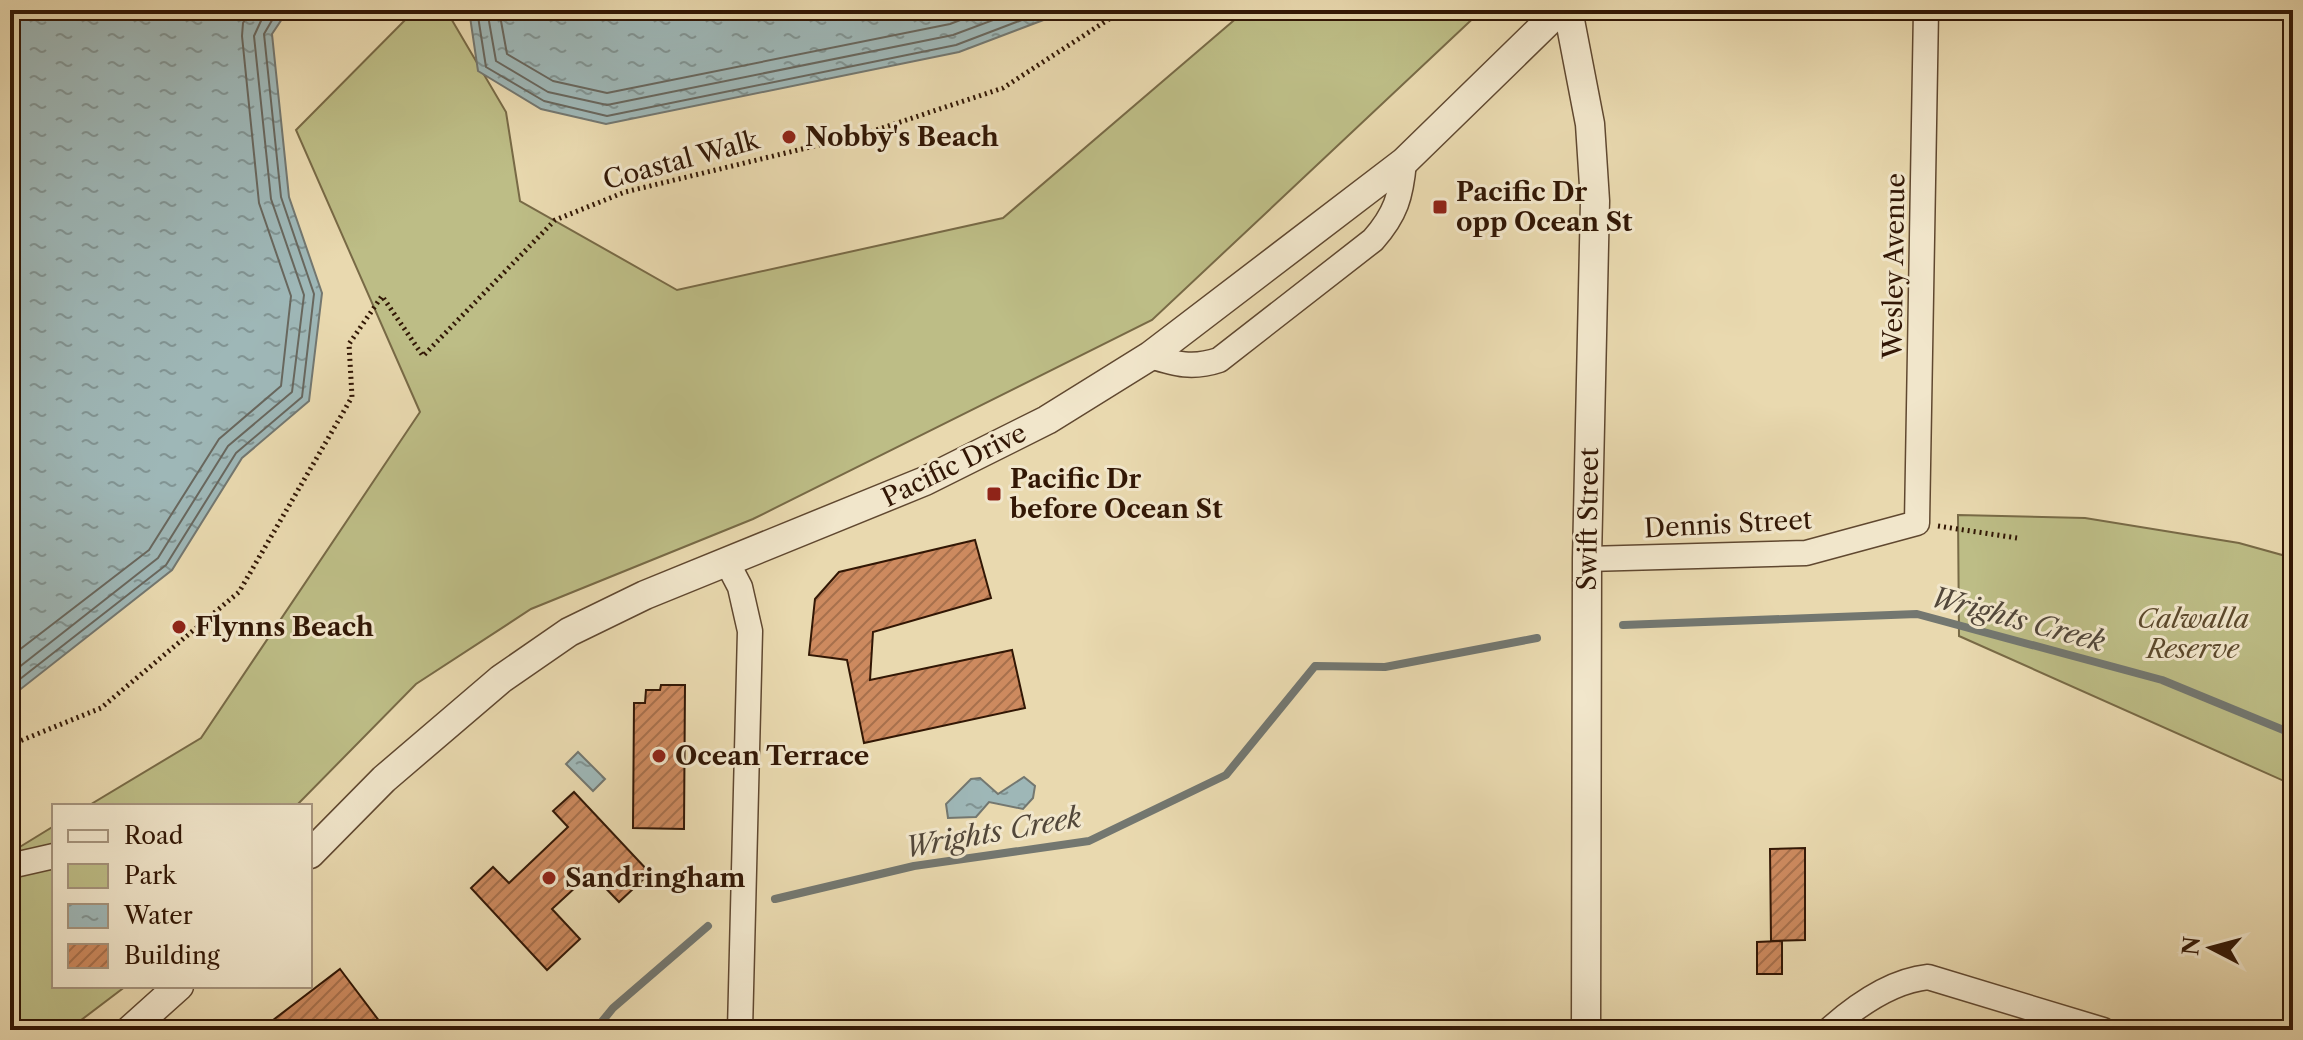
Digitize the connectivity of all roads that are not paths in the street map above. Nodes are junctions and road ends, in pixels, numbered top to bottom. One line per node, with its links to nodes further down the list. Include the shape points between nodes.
1 (1560, 10): 4 (street, Pacific Drive)
2 (1568, 10): 7 (street, Swift Street, via 1594,176)
3 (1926, 10): 6 (street, Wesley Avenue)
4 (1404, 162): 5 (street, Pacific Drive); 5 (street, via 1401,197 1373,240 1219,360 1183,367)
5 (1150, 356): 8 (street, Pacific Drive, via 1047,420 925,481)
6 (1917, 523): 7 (street, Dennis Street, via 1806,553)
7 (1587, 559): 15 (street, Swift Street)
8 (728, 564): 9 (street, Pacific Drive, via 645,595 532,655 384,779); 14 (street, via 740,587 750,631)
9 (312, 852)
10 (52, 856): 11 (street)
11 (10, 866)
12 (177, 988): 13 (street)
13 (130, 1030)
14 (740, 1030)
15 (1586, 1030)
16 (1829, 1030): 17 (street, via 1888,987 1928,977)
17 (2103, 1030)

